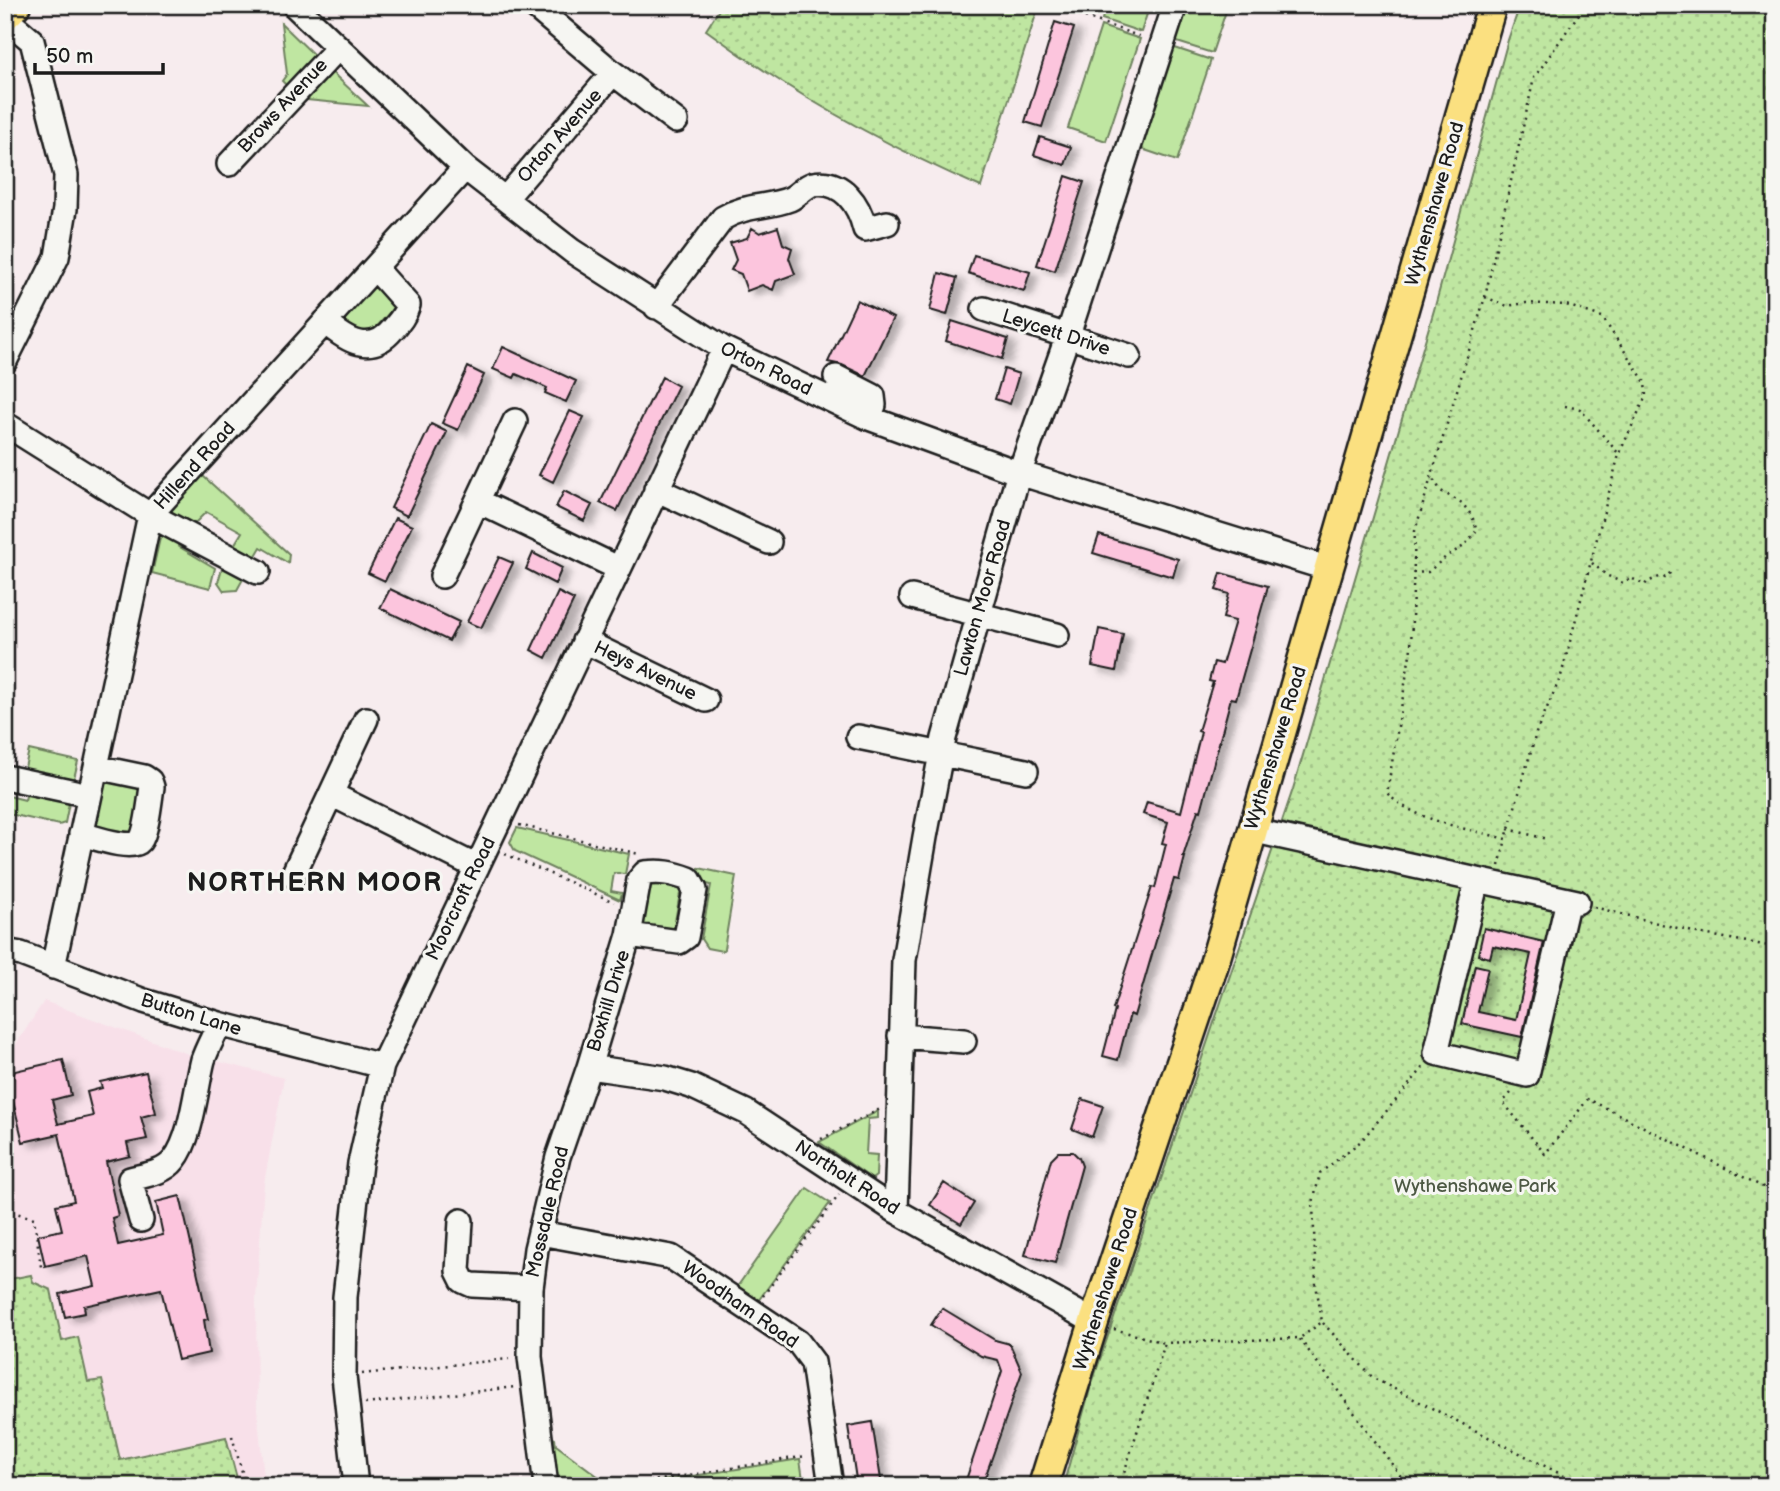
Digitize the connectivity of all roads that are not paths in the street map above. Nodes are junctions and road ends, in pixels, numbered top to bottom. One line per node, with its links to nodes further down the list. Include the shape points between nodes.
1 (16, 5): 6 (main road)
2 (294, 5): 7 (street, Orton Road)
3 (533, 5): 8 (street, Orton Avenue)
4 (1175, 5): 18 (street, Lawton Moor Road)
5 (1492, 5): 32 (main road, Wythenshawe Road)
6 (5, 17): 21 (street, via 32,41 66,174 57,257)
7 (338, 48): 10 (street, Brows Avenue); 11 (street, Orton Road)
8 (613, 73): 9 (street, Orton Avenue); 12 (street, Orton Avenue)
9 (676, 121)
10 (229, 164)
11 (465, 168): 12 (street, Orton Road); 14 (street, Hillend Road)
12 (506, 198): 15 (street, Orton Road, via 572,251)
13 (887, 223): 15 (street, via 865,229 861,212 850,197 832,185 811,184 791,198 737,209 723,218)
14 (375, 268): 17 (street, Hillend Road); 17 (street, via 408,305 384,340 356,342)
15 (656, 307): 19 (street, Orton Road)
16 (984, 309): 18 (street, Leycett Drive)
17 (326, 322): 29 (street, Hillend Road)
18 (1068, 335): 20 (street, Leycett Drive); 26 (street, Lawton Moor Road)
19 (724, 349): 23 (street, Orton Road); 27 (street, Moorcroft Road)
20 (1129, 356)
21 (5, 361)
22 (836, 377): 23 (street, via 873,396)
23 (869, 418): 26 (street, Orton Road)
24 (515, 421): 28 (street)
25 (5, 424): 29 (street)
26 (1019, 473): 32 (street, Orton Road); 36 (street, Lawton Moor Road)
27 (656, 489): 30 (street); 31 (street, Moorcroft Road)
28 (478, 501): 31 (street); 34 (street)
29 (150, 515): 33 (street); 43 (street, Hillend Road)
30 (769, 542)
31 (618, 568): 38 (street, Moorcroft Road)
32 (1329, 569): 48 (main road, Wythenshawe Road)
33 (258, 572)
34 (442, 576)
35 (912, 597): 36 (street)
36 (978, 615): 37 (street); 42 (street, Lawton Moor Road)
37 (1057, 635)
38 (584, 642): 39 (street, Heys Avenue); 50 (street, Moorcroft Road)
39 (706, 700)
40 (366, 719): 46 (street)
41 (858, 737): 42 (street)
42 (941, 754): 44 (street); 57 (street, Lawton Moor Road, via 904,960)
43 (96, 766): 47 (street, Hillend Road); 49 (street, via 150,781 144,833 135,845)
44 (1026, 771)
45 (5, 777): 47 (street)
46 (331, 794): 50 (street); 51 (street)
47 (89, 795): 49 (street, Hillend Road)
48 (1251, 830): 52 (street); 66 (main road, Wythenshawe Road, via 1215,961)
49 (81, 834): 55 (street, Hillend Road)
50 (477, 867): 59 (street, Moorcroft Road)
51 (293, 875)
52 (1477, 880): 52 (street, via 1573,901 1527,1075 1436,1053)
53 (629, 935): 53 (street, Boxhill Drive, via 639,880 645,873 672,872 689,878 695,890 686,937 679,942); 60 (street, Boxhill Drive)
54 (5, 951): 55 (street, Button Lane)
55 (53, 967): 56 (street, Button Lane)
56 (219, 1024): 59 (street, Button Lane); 62 (street, via 204,1058 182,1147 174,1161 130,1179)
57 (900, 1036): 58 (street); 61 (street, Lawton Moor Road)
58 (964, 1041)
59 (382, 1066): 67 (street, Moorcroft Road, via 360,1163 345,1297 344,1376)
60 (589, 1067): 61 (street, Northolt Road, via 691,1086 746,1112); 64 (street, Mossdale Road, via 558,1157)
61 (896, 1211): 66 (street, Northolt Road)
62 (141, 1220)
63 (461, 1221): 65 (street, via 458,1271 463,1281)
64 (540, 1233): 65 (street, Mossdale Road); 69 (street, Woodham Road, via 671,1257 798,1342 813,1362)
65 (531, 1288): 68 (street, Mossdale Road, via 532,1385)
66 (1100, 1324): 70 (main road, Wythenshawe Road)
67 (356, 1486)
68 (546, 1486)
69 (831, 1486)
70 (1043, 1486)

